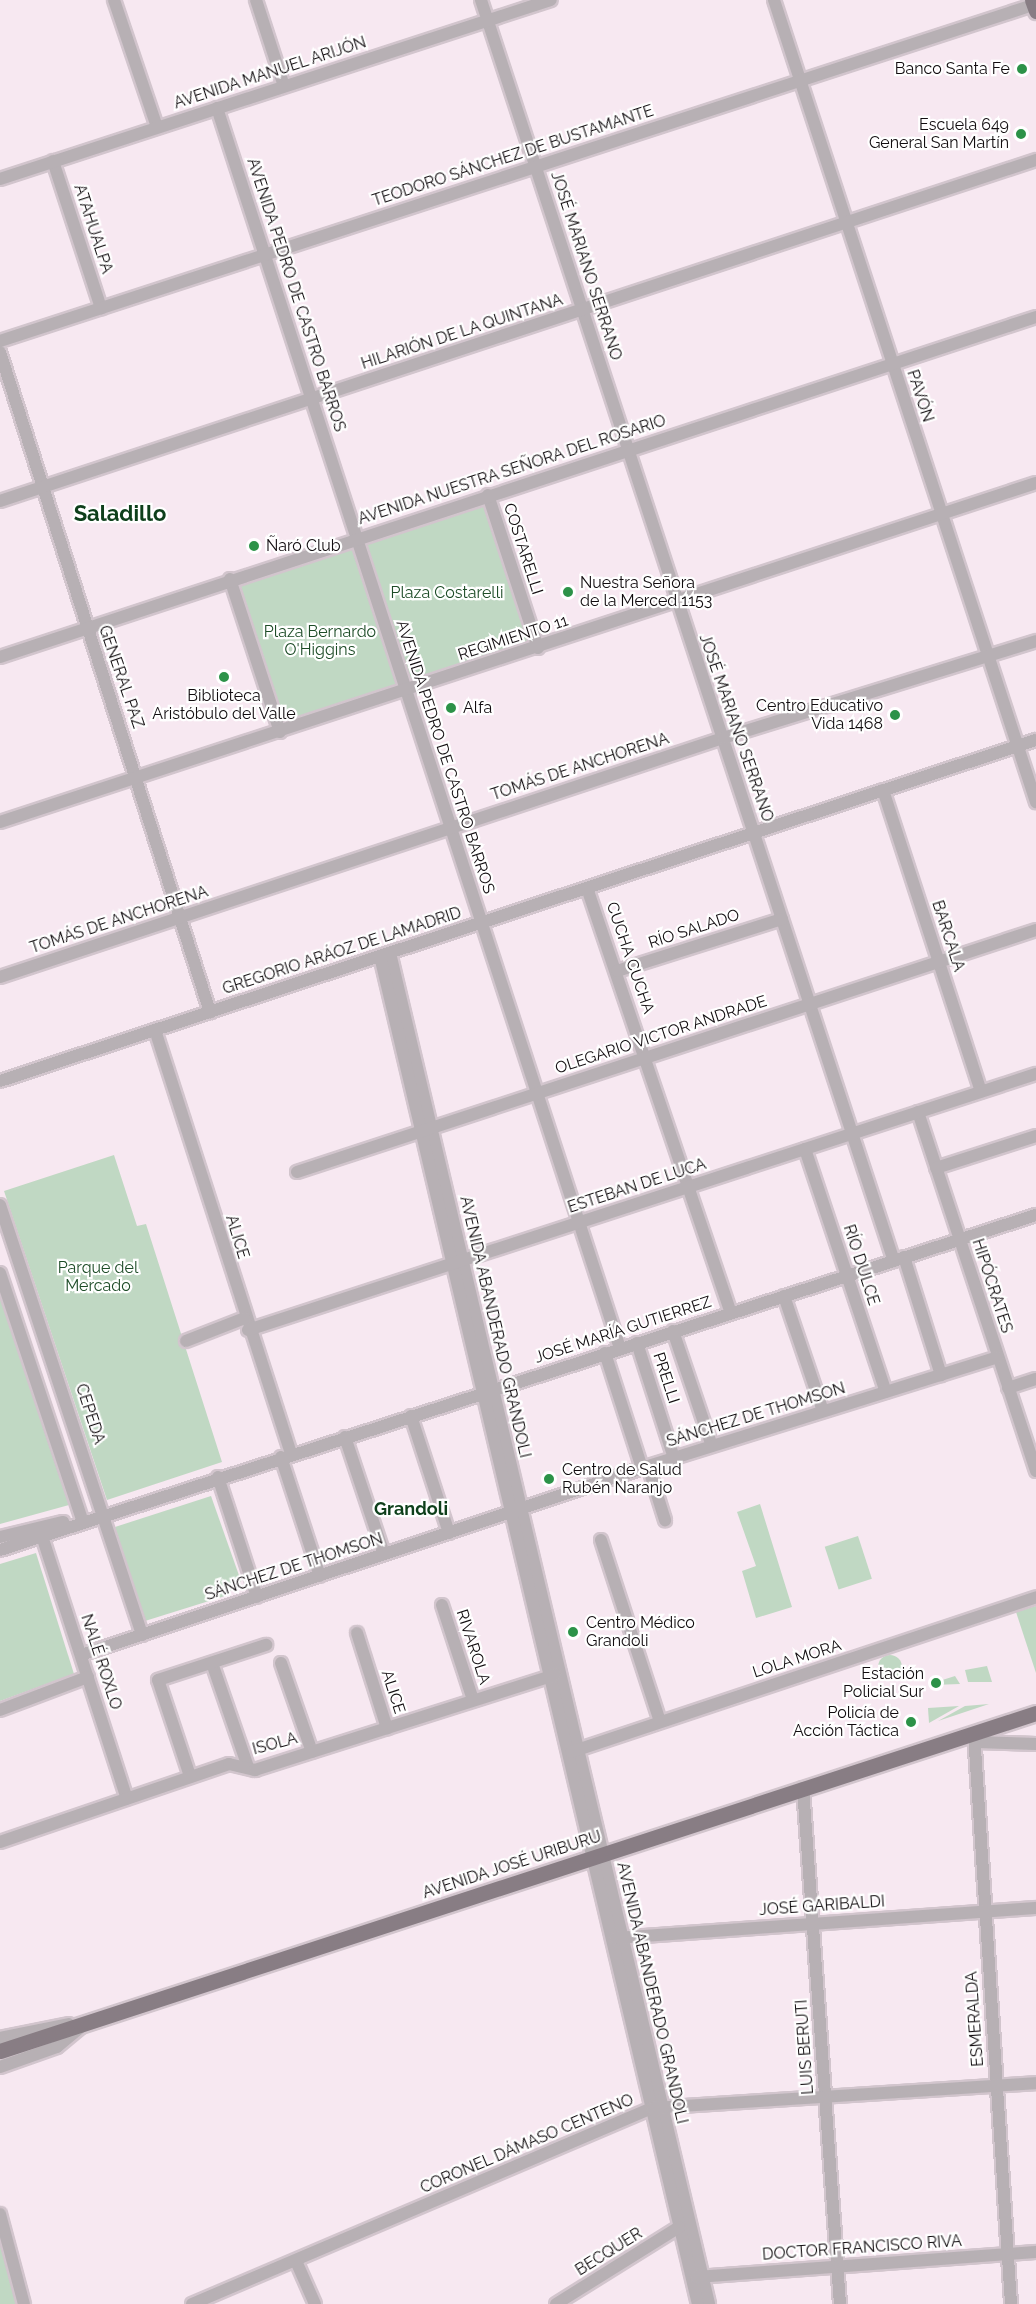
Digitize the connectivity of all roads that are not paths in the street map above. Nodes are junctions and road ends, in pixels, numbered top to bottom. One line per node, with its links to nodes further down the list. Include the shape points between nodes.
1 (114, 0): 11 (street)
2 (256, 0): 9 (street)
3 (481, 0): 7 (street, JOSÉ MARIANO SERRANO)
4 (551, 0): 7 (street, AVENIDA MANUEL ARIJÓN)
5 (774, 0): 8 (street, PAVÓN)
6 (1034, 5): 8 (street, TEODORO SÁNCHEZ DE BUSTAMANTE)
7 (488, 21): 9 (street, AVENIDA MANUEL ARIJÓN); 14 (street, JOSÉ MARIANO SERRANO)
8 (800, 80): 14 (street, TEODORO SÁNCHEZ DE BUSTAMANTE); 16 (street, PAVÓN)
9 (284, 86): 10 (street, AVENIDA MANUEL ARIJÓN)
10 (217, 108): 11 (street, AVENIDA MANUEL ARIJÓN); 17 (street, AVENIDA PEDRO DE CASTRO BARROS)
11 (157, 127): 13 (street, AVENIDA MANUEL ARIJÓN)
12 (1036, 160): 16 (street, HILARIÓN DE LA QUINTANA)
13 (53, 161): 15 (street, AVENIDA MANUEL ARIJÓN); 18 (street, ATAHUALPA)
14 (536, 166): 17 (street, TEODORO SÁNCHEZ DE BUSTAMANTE); 19 (street, JOSÉ MARIANO SERRANO)
15 (0, 179)
16 (848, 224): 19 (street, HILARIÓN DE LA QUINTANA); 23 (street, PAVÓN)
17 (265, 254): 18 (street, TEODORO SÁNCHEZ DE BUSTAMANTE); 24 (street, AVENIDA PEDRO DE CASTRO BARROS)
18 (101, 308): 21 (street, TEODORO SÁNCHEZ DE BUSTAMANTE)
19 (582, 310): 24 (street, HILARIÓN DE LA QUINTANA); 25 (street, JOSÉ MARIANO SERRANO)
20 (1036, 317): 23 (street, AVENIDA NUESTRA SEÑORA DEL ROSARIO)
21 (0, 341)
22 (0, 352): 27 (street, GENERAL PAZ)
23 (892, 363): 25 (street, AVENIDA NUESTRA SEÑORA DEL ROSARIO); 30 (street, PAVÓN)
24 (313, 398): 27 (street, HILARIÓN DE LA QUINTANA); 31 (street, AVENIDA PEDRO DE CASTRO BARROS)
25 (628, 449): 28 (street, AVENIDA NUESTRA SEÑORA DEL ROSARIO); 33 (street, JOSÉ MARIANO SERRANO)
26 (1036, 483): 30 (street, REGIMIENTO 11)
27 (43, 487): 29 (street, HILARIÓN DE LA QUINTANA); 34 (street, GENERAL PAZ)
28 (488, 495): 31 (street, AVENIDA NUESTRA SEÑORA DEL ROSARIO); 36 (street, COSTARELLI)
29 (0, 501)
30 (942, 513): 33 (street, REGIMIENTO 11); 37 (street, PAVÓN)
31 (356, 538): 32 (street, AVENIDA NUESTRA SEÑORA DEL ROSARIO); 39 (street, AVENIDA PEDRO DE CASTRO BARROS)
32 (230, 579): 34 (street, AVENIDA NUESTRA SEÑORA DEL ROSARIO); 40 (street)
33 (676, 602): 36 (street, REGIMIENTO 11); 41 (street, JOSÉ MARIANO SERRANO)
34 (87, 629): 38 (street, AVENIDA NUESTRA SEÑORA DEL ROSARIO); 44 (street, GENERAL PAZ)
35 (1036, 641): 37 (street, TOMÁS DE ANCHORENA)
36 (538, 648): 39 (street, REGIMIENTO 11)
37 (990, 656): 41 (street, TOMÁS DE ANCHORENA); 43 (street, PAVÓN)
38 (0, 657)
39 (407, 691): 40 (street, REGIMIENTO 11); 48 (street, AVENIDA PEDRO DE CASTRO BARROS)
40 (280, 732): 44 (street, REGIMIENTO 11)
41 (723, 738): 48 (street, TOMÁS DE ANCHORENA); 49 (street, JOSÉ MARIANO SERRANO)
42 (1036, 740): 43 (street, GREGORIO ARÁOZ DE LAMADRID)
43 (1018, 746): 45 (street, GREGORIO ARÁOZ DE LAMADRID); 46 (street, PAVÓN)
44 (137, 778): 47 (street, REGIMIENTO 11); 51 (street, GENERAL PAZ)
45 (883, 790): 49 (street, GREGORIO ARÁOZ DE LAMADRID); 56 (street, BARCALA)
46 (1036, 802)
47 (0, 822)
48 (450, 827): 51 (street, TOMÁS DE ANCHORENA); 53 (street, AVENIDA PEDRO DE CASTRO BARROS)
49 (754, 833): 50 (street, GREGORIO ARÁOZ DE LAMADRID); 52 (street, JOSÉ MARIANO SERRANO)
50 (587, 888): 53 (street, GREGORIO ARÁOZ DE LAMADRID); 57 (street, CUCHA CUCHA)
51 (180, 917): 58 (street, TOMÁS DE ANCHORENA); 60 (street, GENERAL PAZ)
52 (782, 919): 57 (street, RÍO SALADO); 59 (street, JOSÉ MARIANO SERRANO)
53 (481, 923): 55 (street, GREGORIO ARÁOZ DE LAMADRID); 66 (street, AVENIDA PEDRO DE CASTRO BARROS)
54 (1036, 930): 56 (street, OLEGARIO VICTOR ANDRADE)
55 (385, 955): 60 (street, GREGORIO ARÁOZ DE LAMADRID); 68 (street, AVENIDA ABANDERADO GRANDOLI)
56 (940, 962): 59 (street, OLEGARIO VICTOR ANDRADE); 65 (street, BARCALA)
57 (617, 971): 62 (street, CUCHA CUCHA)
58 (0, 977)
59 (810, 1004): 62 (street, OLEGARIO VICTOR ANDRADE); 69 (street, JOSÉ MARIANO SERRANO)
60 (210, 1012): 61 (street, GREGORIO ARÁOZ DE LAMADRID)
61 (155, 1030): 64 (street, GREGORIO ARÁOZ DE LAMADRID); 85 (street, ALICE)
62 (647, 1057): 66 (street, OLEGARIO VICTOR ANDRADE); 74 (street, CUCHA CUCHA)
63 (1036, 1074): 65 (street, ESTEBAN DE LUCA)
64 (0, 1082)
65 (981, 1091): 67 (street, ESTEBAN DE LUCA)
66 (535, 1094): 68 (street, OLEGARIO VICTOR ANDRADE); 77 (street, AVENIDA PEDRO DE CASTRO BARROS)
67 (918, 1112): 69 (street, ESTEBAN DE LUCA); 72 (street, HIPÓCRATES)
68 (426, 1129): 73 (street, OLEGARIO VICTOR ANDRADE); 80 (street, AVENIDA ABANDERADO GRANDOLI)
69 (852, 1133): 71 (street, ESTEBAN DE LUCA); 79 (street, JOSÉ MARIANO SERRANO)
70 (1036, 1136): 72 (street)
71 (805, 1149): 74 (street, ESTEBAN DE LUCA); 82 (street, RÍO DULCE)
72 (936, 1168): 78 (street, HIPÓCRATES)
73 (297, 1172)
74 (689, 1186): 77 (street, ESTEBAN DE LUCA); 84 (street, CUCHA CUCHA)
75 (0, 1205): 107 (street, CEPEDA)
76 (1035, 1218): 78 (street, JOSÉ MARÍA GUTIERREZ)
77 (579, 1222): 80 (street, ESTEBAN DE LUCA); 89 (street, AVENIDA PEDRO DE CASTRO BARROS)
78 (960, 1239): 79 (street, JOSÉ MARÍA GUTIERREZ); 91 (street, HIPÓCRATES)
79 (899, 1259): 82 (street, JOSÉ MARÍA GUTIERREZ); 92 (street, JOSÉ MARIANO SERRANO)
80 (458, 1262): 85 (street, ESTEBAN DE LUCA); 95 (street, AVENIDA ABANDERADO GRANDOLI)
81 (0, 1273): 108 (street)
82 (848, 1275): 83 (street, JOSÉ MARÍA GUTIERREZ); 96 (street, RÍO DULCE)
83 (784, 1296): 84 (street, JOSÉ MARÍA GUTIERREZ); 97 (street)
84 (731, 1313): 86 (street, JOSÉ MARÍA GUTIERREZ)
85 (247, 1324): 87 (street, ESTEBAN DE LUCA); 101 (street, ALICE)
86 (673, 1332): 88 (street, JOSÉ MARÍA GUTIERREZ); 100 (street)
87 (186, 1341)
88 (637, 1343): 89 (street, JOSÉ MARÍA GUTIERREZ); 102 (street, PRELLI)
89 (620, 1348): 90 (street, JOSÉ MARÍA GUTIERREZ)
90 (605, 1353): 95 (street, JOSÉ MARÍA GUTIERREZ); 103 (street)
91 (998, 1357): 92 (street, SÁNCHEZ DE THOMSON); 94 (street, HIPÓCRATES)
92 (941, 1374): 96 (street, SÁNCHEZ DE THOMSON)
93 (1036, 1379): 94 (street)
94 (1008, 1388): 104 (street, HIPÓCRATES)
95 (487, 1391): 98 (street, JOSÉ MARÍA GUTIERREZ); 106 (street, AVENIDA ABANDERADO GRANDOLI)
96 (886, 1392): 97 (street, SÁNCHEZ DE THOMSON)
97 (822, 1412): 100 (street, SÁNCHEZ DE THOMSON)
98 (411, 1416): 99 (street, JOSÉ MARÍA GUTIERREZ); 110 (street)
99 (345, 1437): 101 (street, JOSÉ MARÍA GUTIERREZ); 115 (street)
100 (712, 1446): 102 (street, SÁNCHEZ DE THOMSON)
101 (286, 1455): 105 (street, JOSÉ MARÍA GUTIERREZ); 116 (street, ALICE)
102 (674, 1458): 103 (street, SÁNCHEZ DE THOMSON)
103 (645, 1467): 106 (street, SÁNCHEZ DE THOMSON); 109 (street)
104 (1036, 1471)
105 (218, 1477): 107 (street, JOSÉ MARÍA GUTIERREZ); 117 (street)
106 (516, 1510): 110 (street, SÁNCHEZ DE THOMSON); 126 (street, AVENIDA ABANDERADO GRANDOLI)
107 (104, 1513): 108 (street, JOSÉ MARÍA GUTIERREZ); 121 (street, CEPEDA)
108 (82, 1520): 111 (street, JOSÉ MARÍA GUTIERREZ); 112 (street, JOSÉ MARÍA GUTIERREZ)
109 (665, 1520)
110 (449, 1533): 115 (street, SÁNCHEZ DE THOMSON)
111 (42, 1536): 114 (street, JOSÉ MARÍA GUTIERREZ); 123 (street, NALÉ ROXLO)
112 (0, 1537)
113 (601, 1540): 131 (street)
114 (0, 1550)
115 (384, 1554): 116 (street, SÁNCHEZ DE THOMSON)
116 (320, 1576): 117 (street, SÁNCHEZ DE THOMSON)
117 (257, 1597): 121 (street, SÁNCHEZ DE THOMSON)
118 (1036, 1597): 131 (street, LOLA MORA)
119 (442, 1605): 128 (street, RIVAROLA)
120 (357, 1633): 132 (street, ALICE)
121 (142, 1635): 123 (street, SÁNCHEZ DE THOMSON)
122 (266, 1645): 124 (street)
123 (81, 1655): 127 (street, NALÉ ROXLO)
124 (212, 1663): 137 (street); 138 (street, via 158,1680)
125 (281, 1663): 135 (street)
126 (554, 1675): 128 (street, ISOLA); 136 (street, AVENIDA ABANDERADO GRANDOLI)
127 (88, 1677): 129 (street); 140 (street, NALÉ ROXLO)
128 (473, 1700): 132 (street, ISOLA)
129 (0, 1710)
130 (1036, 1713): 133 (main road, AVENIDA JOSÉ URIBURU)
131 (660, 1722): 136 (street, LOLA MORA)
132 (387, 1728): 135 (street, ISOLA)
133 (976, 1737): 134 (street); 139 (main road, AVENIDA JOSÉ URIBURU); 144 (street, ESMERALDA, via 971,1756)
134 (1036, 1744)
135 (312, 1752): 137 (street, ISOLA)
136 (573, 1752): 142 (street, AVENIDA ABANDERADO GRANDOLI)
137 (248, 1767): 138 (street, ISOLA, via 229,1764)
138 (190, 1776): 140 (street, ISOLA)
139 (803, 1788): 142 (main road, AVENIDA JOSÉ URIBURU); 145 (street, LUIS BERUTI)
140 (128, 1799): 141 (street, ISOLA)
141 (0, 1842)
142 (597, 1856): 146 (street, AVENIDA ABANDERADO GRANDOLI); 147 (main road, AVENIDA JOSÉ URIBURU)
143 (1036, 1908): 144 (street, JOSÉ GARIBALDI)
144 (984, 1912): 145 (street, JOSÉ GARIBALDI); 152 (street, ESMERALDA)
145 (813, 1923): 146 (street, JOSÉ GARIBALDI); 153 (street, LUIS BERUTI)
146 (617, 1937): 154 (street, AVENIDA ABANDERADO GRANDOLI)
147 (85, 2023): 148 (street); 149 (main road, AVENIDA JOSÉ URIBURU); 150 (street, via 57,2047)
148 (0, 2038)
149 (0, 2051)
150 (0, 2067)
151 (1036, 2083): 152 (street, CORONEL DÁMASO CENTENO)
152 (996, 2086): 153 (street, CORONEL DÁMASO CENTENO); 158 (street, ESMERALDA)
153 (825, 2097): 154 (street, CORONEL DÁMASO CENTENO); 160 (street, LUIS BERUTI)
154 (657, 2108): 156 (street, AVENIDA ABANDERADO GRANDOLI); 159 (street, CORONEL DÁMASO CENTENO); 161 (street, AVENIDA ABANDERADO GRANDOLI)
155 (0, 2214): 162 (street)
156 (679, 2227): 161 (street, AVENIDA ABANDERADO GRANDOLI); 165 (street, BECQUER)
157 (1036, 2252): 158 (street, DOCTOR FRANCISCO RIVA)
158 (1007, 2254): 160 (street, DOCTOR FRANCISCO RIVA); 169 (street, ESMERALDA)
159 (296, 2260): 163 (street, CORONEL DÁMASO CENTENO); 164 (street)
160 (837, 2266): 161 (street, DOCTOR FRANCISCO RIVA); 168 (street, LUIS BERUTI)
161 (697, 2277): 166 (street, AVENIDA ABANDERADO GRANDOLI); 167 (street, AVENIDA ABANDERADO GRANDOLI)
162 (24, 2304)
163 (192, 2304)
164 (315, 2304)
165 (556, 2304)
166 (698, 2304)
167 (709, 2304)
168 (840, 2304)
169 (1011, 2304)

